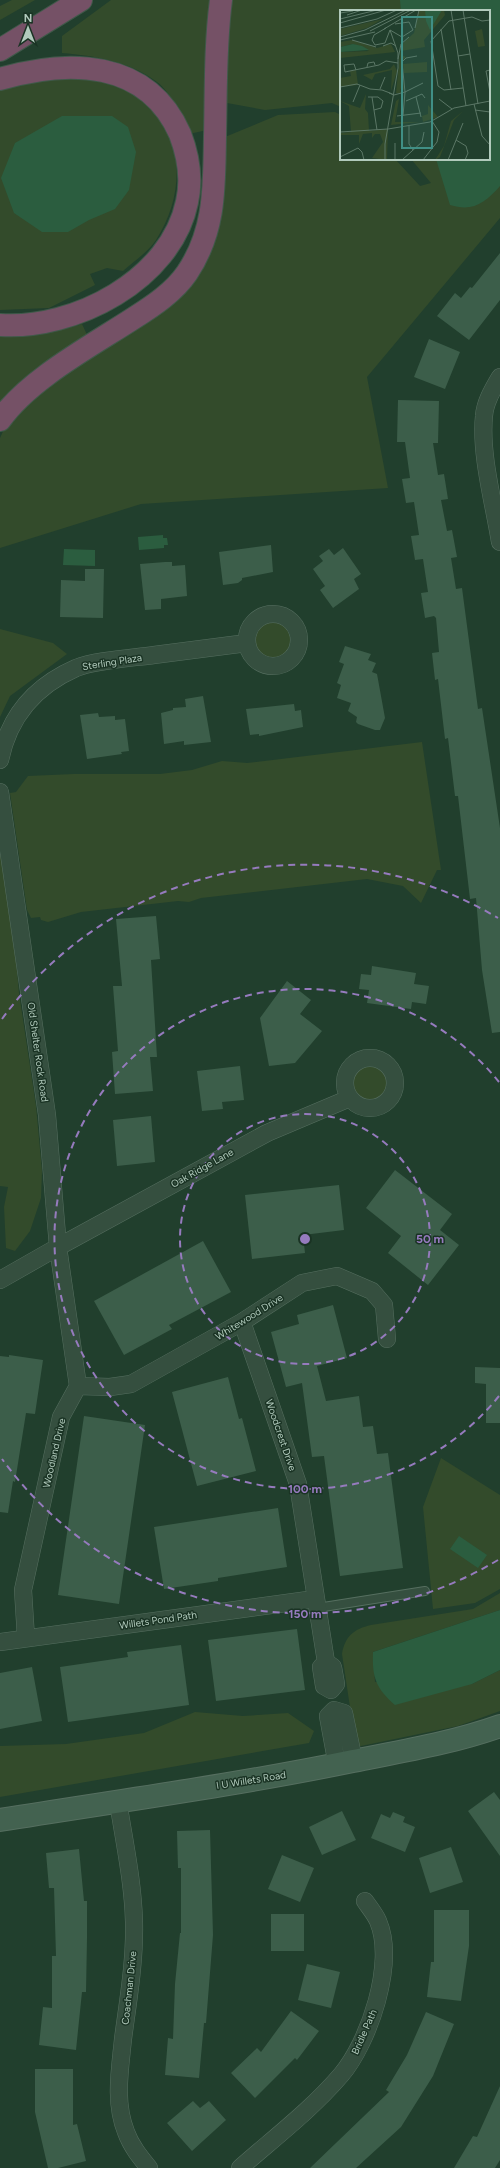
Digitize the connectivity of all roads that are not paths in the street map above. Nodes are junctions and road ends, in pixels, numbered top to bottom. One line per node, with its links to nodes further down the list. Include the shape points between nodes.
1 (81, 0): 3 (highway)
2 (221, 0): 7 (highway, via 217,39 213,203 205,238 193,263 186,275 159,301 38,381 16,400)
3 (0, 50)
4 (0, 79): 5 (highway, via 35,70 68,67 95,68 128,79 157,100 172,120 186,154 189,179 187,202 172,239 134,282 106,301 73,315 40,324)
5 (0, 325)
6 (500, 377): 8 (street, via 490,394 484,416 484,447)
7 (0, 420)
8 (500, 542)
9 (248, 643): 10 (street, Sterling Plaza, via 77,668 45,685 22,709 4,739)
10 (0, 760)
11 (0, 792): 13 (street, Old Shelter Rock Road, via 47,1114)
12 (350, 1098): 13 (street, Oak Ridge Lane, via 268,1132)
13 (58, 1247): 14 (street); 17 (street)
14 (0, 1280)
15 (242, 1322): 16 (street, Whitewood Drive, via 302,1283 337,1276 372,1291 384,1305); 17 (street, Whitewood Drive, via 131,1384 110,1387); 19 (street, Woodcrest Drive, via 298,1484)
16 (387, 1339)
17 (78, 1386): 20 (street, Woodland Drive, via 61,1417 23,1590)
18 (425, 1592): 19 (lane)
19 (316, 1603): 20 (street, Willets Pond Path); 23 (street, Woodcrest Drive, via 326,1662 333,1667 336,1684 331,1690 334,1710 344,1714)
20 (26, 1638): 21 (street, Willets Pond Path)
21 (0, 1642)
22 (500, 1726): 23 (main road, I U Willets Road, via 472,1736)
23 (346, 1763): 24 (main road, I U Willets Road)
24 (118, 1801): 25 (main road, I U Willets Road); 27 (street, Coachman Drive, via 132,1890 134,1922 133,1959 119,2078 119,2105 125,2132)
25 (0, 1820)
26 (365, 1901): 28 (street, Bridle Path, via 378,1921 383,1940 383,1968 378,2001 359,2048 342,2074 321,2098)
27 (149, 2168)
28 (240, 2168)

